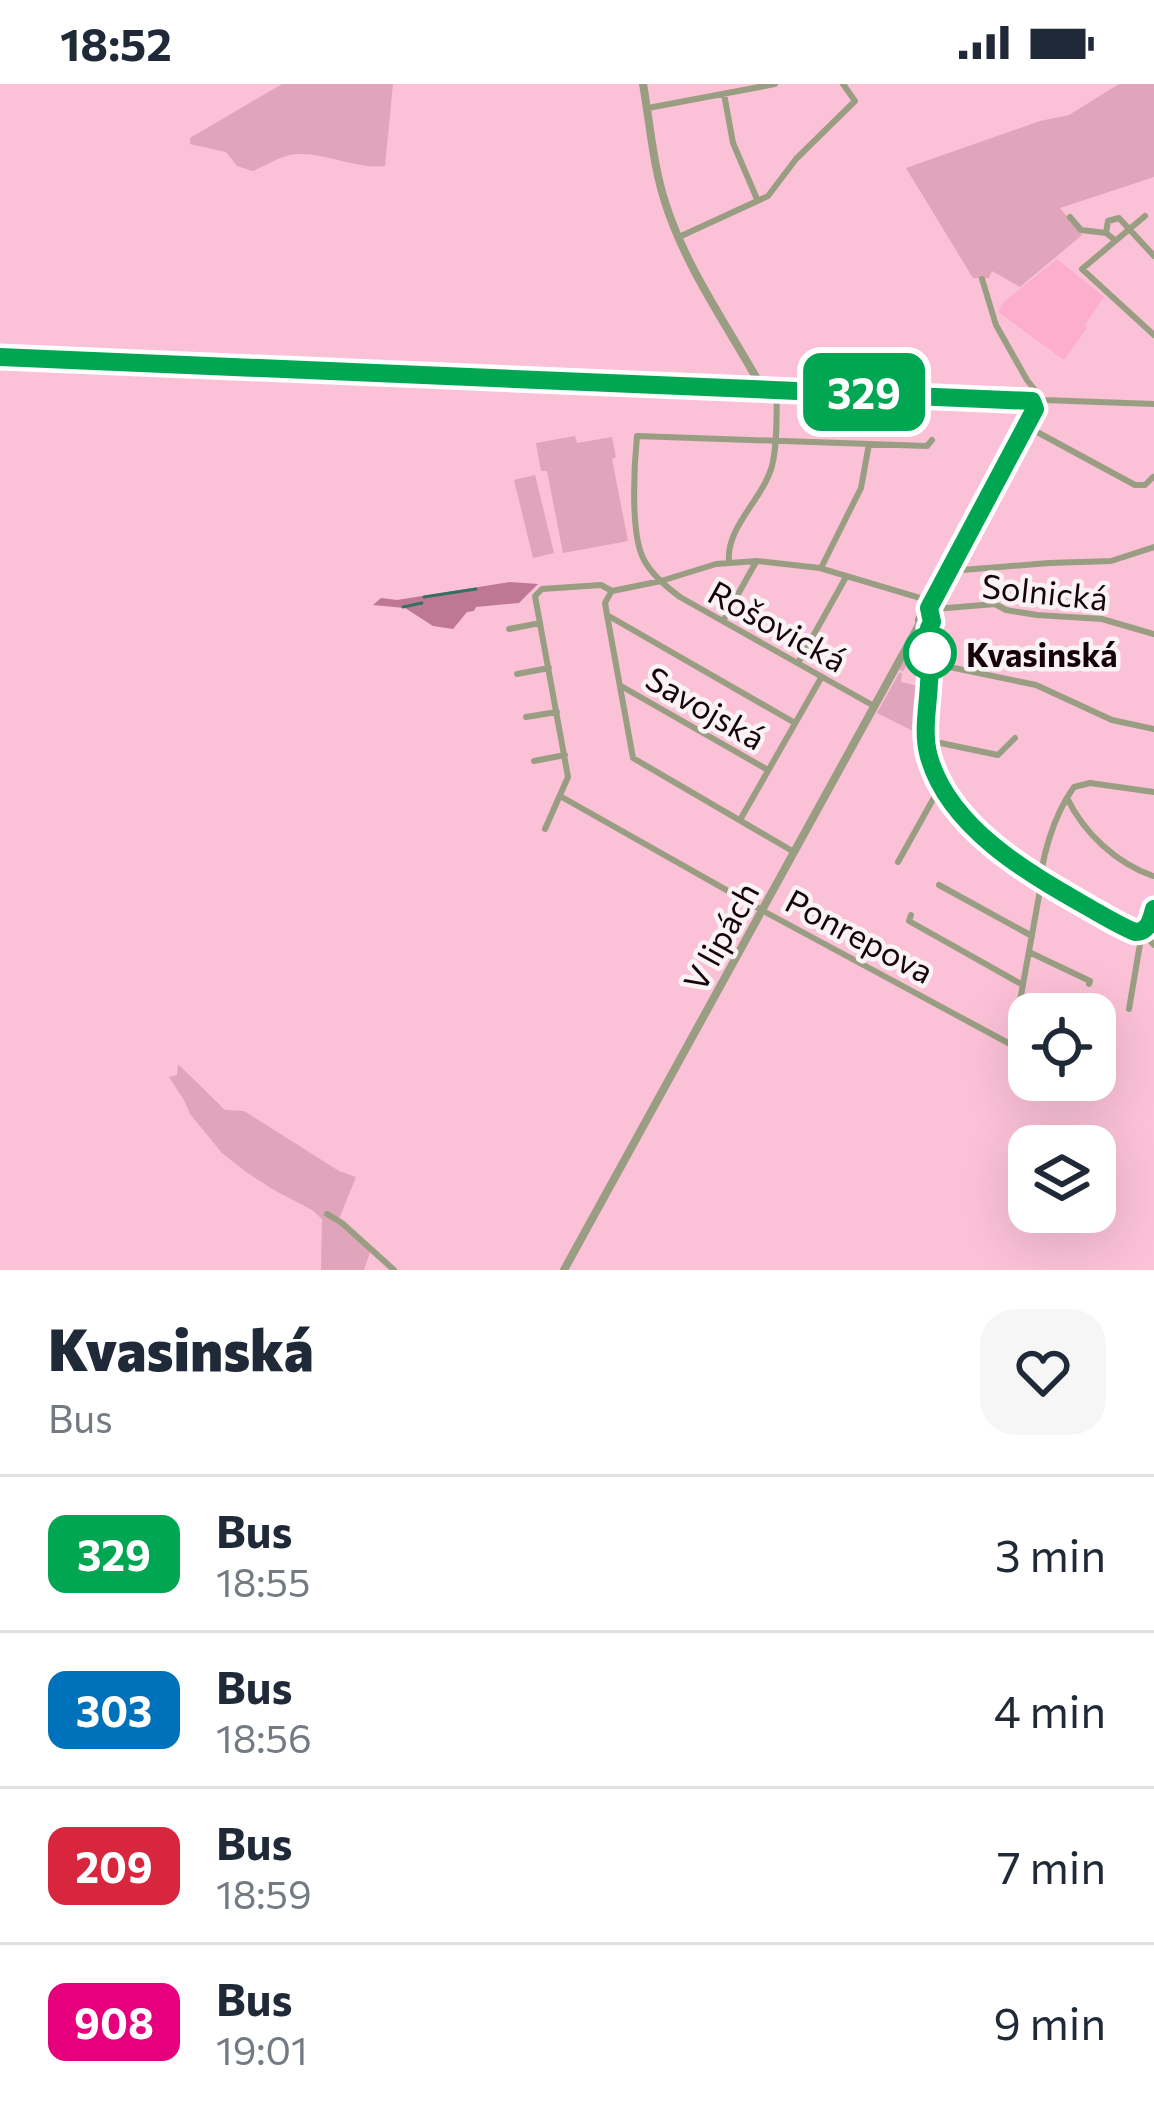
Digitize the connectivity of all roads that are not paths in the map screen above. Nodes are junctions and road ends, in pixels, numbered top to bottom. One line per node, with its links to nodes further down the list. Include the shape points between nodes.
1 (643, 84): 5 (street)
2 (775, 84): 4 (street)
3 (843, 84): 6 (street, via 855,101)
4 (724, 94): 5 (street); 6 (street, via 733,142)
5 (648, 109): 11 (street)
6 (758, 200): 11 (street)
7 (1145, 216): 9 (street)
8 (1070, 217): 10 (street, via 1081,230)
9 (1131, 228): 10 (street, via 1111,218); 12 (street); 13 (street)
10 (1106, 233): 12 (street)
11 (679, 237): 17 (street)
12 (1115, 240): 15 (street, via 1082,269)
13 (1154, 256)
14 (982, 278): 19 (street, via 996,325)
15 (1154, 335)
16 (0, 357): 17 (street)
17 (762, 388): 18 (street)
18 (777, 388): 19 (street); 22 (street)
19 (1038, 402): 20 (street); 21 (street)
20 (1154, 404)
21 (1026, 426): 25 (street, via 1135,485); 30 (street)
22 (775, 440): 24 (street); 28 (street, via 770,471 729,545); 32 (street, via 637,436 641,555)
23 (932, 440): 24 (street)
24 (869, 444): 29 (street, via 860,488)
25 (1154, 477)
26 (1154, 547): 30 (street, via 1111,561)
27 (757, 560): 28 (street); 29 (street); 36 (street)
28 (729, 561): 32 (street)
29 (820, 568): 31 (street)
30 (949, 571): 34 (street)
31 (846, 577): 34 (street, via 924,599); 41 (street)
32 (661, 581): 33 (street); 36 (street, Rošovická)
33 (612, 591): 35 (street); 37 (street, via 538,591)
34 (928, 611): 38 (street, via 932,622); 40 (street, Solnická, via 994,604)
35 (607, 616): 46 (street); 50 (street)
36 (723, 621): 41 (street, Rošovická)
37 (540, 623): 39 (street); 43 (street)
38 (924, 626): 42 (street); 47 (street, V lipách)
39 (509, 629)
40 (1154, 634)
41 (798, 663): 45 (street, Rošovická)
42 (930, 663): 51 (street, via 1036,685 1112,720); 53 (street)
43 (549, 668): 44 (street); 48 (street)
44 (518, 674)
45 (822, 677): 47 (street, Rošovická); 50 (street)
46 (619, 685): 56 (street, Savojská); 61 (street, via 635,760)
47 (874, 706): 63 (street, V lipách)
48 (557, 712): 49 (street); 54 (street)
49 (526, 717)
50 (795, 724): 56 (street)
51 (1154, 729)
52 (1015, 738): 53 (street, via 998,755)
53 (926, 740): 57 (street)
54 (565, 755): 55 (street); 59 (street)
55 (534, 761)
56 (769, 770): 61 (street)
57 (941, 785): 64 (street); 66 (street, via 974,827)
58 (1154, 792): 60 (street, via 1090,783)
59 (560, 796): 62 (street); 68 (street, Ponrepova)
60 (1066, 798): 65 (street, via 1105,848); 66 (street)
61 (740, 820): 63 (street)
62 (545, 829)
63 (794, 852): 68 (street, V lipách)
64 (898, 862)
65 (1154, 876)
66 (1039, 879): 71 (street); 72 (street)
67 (939, 885): 72 (street)
68 (762, 910): 76 (street, Ponrepova, via 1012,1045); 80 (street, V lipách)
69 (1154, 910): 71 (street)
70 (911, 914): 76 (street, via 910,921)
71 (1142, 932): 73 (street); 77 (street)
72 (1032, 935): 74 (street)
73 (1154, 945)
74 (1029, 952): 75 (street); 76 (street)
75 (1089, 984)
76 (1023, 985)
77 (1129, 1009)
78 (327, 1214): 79 (street)
79 (394, 1270)
80 (564, 1270)

